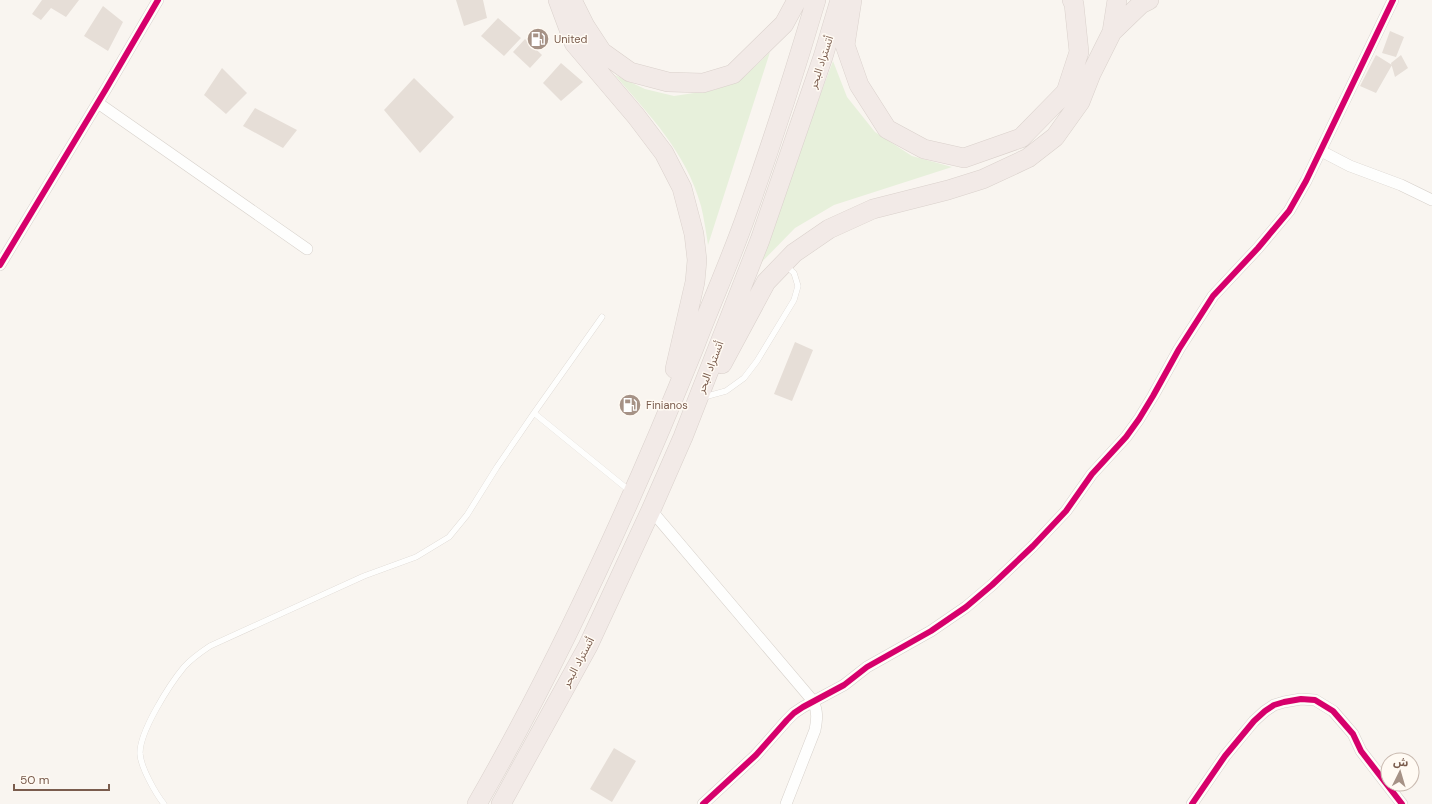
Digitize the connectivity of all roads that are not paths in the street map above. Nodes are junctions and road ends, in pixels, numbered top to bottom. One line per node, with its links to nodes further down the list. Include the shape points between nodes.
1 (158, 0): 13 (street)
2 (558, 0): 22 (highway, via 574,43 664,153 682,188 694,234 695,282)
3 (572, 0): 4 (highway, via 602,52 630,72 668,82 703,83 733,74 784,24)
4 (797, 0)
5 (816, 0): 22 (highway, أتستراد البحر, via 747,215)
6 (840, 0): 23 (highway, أتستراد البحر, via 760,240)
7 (852, 0): 11 (highway, via 845,45 858,85 887,129 924,149 964,158 1021,138 1066,92 1079,52)
8 (1117, 0): 12 (highway)
9 (1149, 0): 12 (highway, via 1141,4)
10 (1393, 0): 14 (street)
11 (1074, 1)
12 (1112, 32): 17 (highway, via 1080,102 1055,137 1028,158 976,181 872,209 829,229 794,253)
13 (98, 103): 16 (street); 18 (street)
14 (1321, 151): 15 (street, via 1350,166); 26 (street, via 1289,211 1213,296 1138,419 1052,527 961,611)
15 (1432, 200)
16 (307, 249)
17 (784, 264): 20 (highway, via 766,282); 20 (lane, via 794,273 798,286 794,300 744,378 726,391)
18 (0, 265)
19 (602, 317): 21 (lane)
20 (704, 397): 23 (highway)
21 (534, 413): 24 (lane); 28 (lane, via 467,515 449,537 416,557 364,576 210,646 184,667 152,718 143,736 140,755 157,796)
22 (667, 414): 24 (highway, أتستراد البحر)
23 (683, 437): 25 (highway, أتستراد البحر)
24 (632, 494): 29 (highway, أتستراد البحر, via 515,738)
25 (651, 510): 26 (street); 27 (highway, أتستراد البحر, via 588,646)
26 (813, 702): 31 (street, via 794,713 756,755); 32 (street, via 817,710 815,730)
27 (511, 795): 30 (highway, أتستراد البحر)
28 (164, 804)
29 (477, 804)
30 (501, 804)
31 (704, 804)
32 (786, 804)
33 (1192, 804): 34 (street, via 1225,756 1254,721 1274,705 1301,699 1315,700 1333,711 1353,734 1361,751)
34 (1402, 804)

